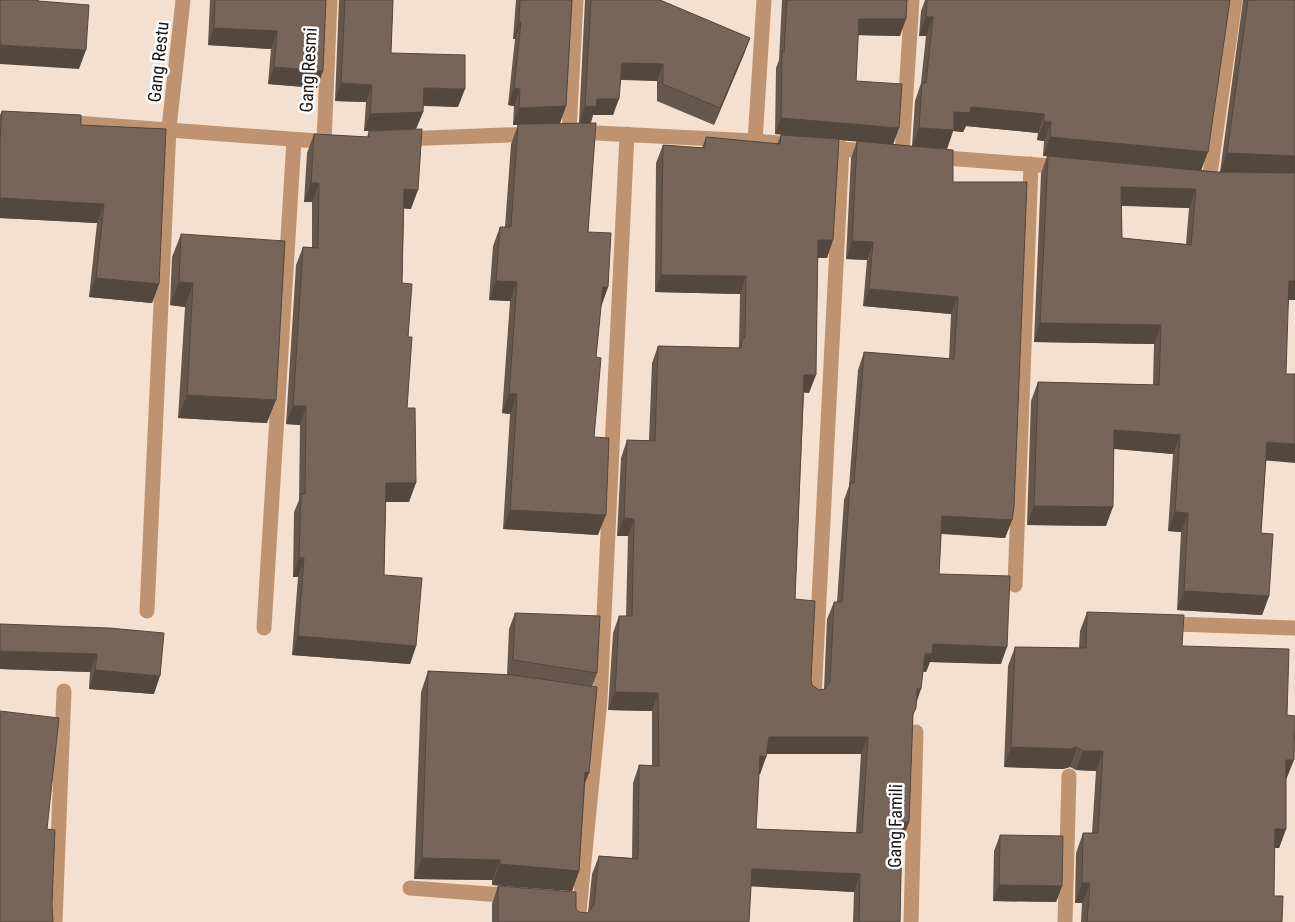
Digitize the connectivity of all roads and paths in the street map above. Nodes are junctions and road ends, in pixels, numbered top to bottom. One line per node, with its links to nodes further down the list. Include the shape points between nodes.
1 (183, 0): 8 (street, Gang Restu)
2 (330, 0): 14 (street, Gang Resmi)
3 (576, 0): 9 (street)
4 (764, 0): 15 (street)
5 (912, 0): 17 (street)
6 (1235, 0): 20 (street, via 1204,180)
7 (50, 121): 8 (street)
8 (169, 128): 11 (street); 22 (street, Gang Restu)
9 (569, 132): 10 (street); 12 (street)
10 (627, 134): 15 (street); 29 (street)
11 (294, 140): 14 (street); 24 (street)
12 (383, 140)
13 (344, 141): 14 (street)
14 (324, 142)
15 (754, 142): 16 (street)
16 (842, 148): 17 (street); 28 (street)
17 (902, 155): 18 (street)
18 (1030, 164): 19 (street); 21 (street)
19 (1080, 168)
20 (1228, 181)
21 (1015, 586)
22 (147, 611)
23 (1174, 624): 25 (street)
24 (264, 628)
25 (1295, 628)
26 (64, 690): 36 (street)
27 (580, 697): 29 (street)
28 (814, 698)
29 (600, 700): 35 (street)
30 (916, 732): 38 (street, Gang Famili)
31 (1070, 776): 39 (street)
32 (410, 888): 33 (street)
33 (532, 897)
34 (560, 899): 35 (street)
35 (579, 900): 37 (street)
36 (55, 922)
37 (578, 922)
38 (911, 922)
39 (1065, 922)

